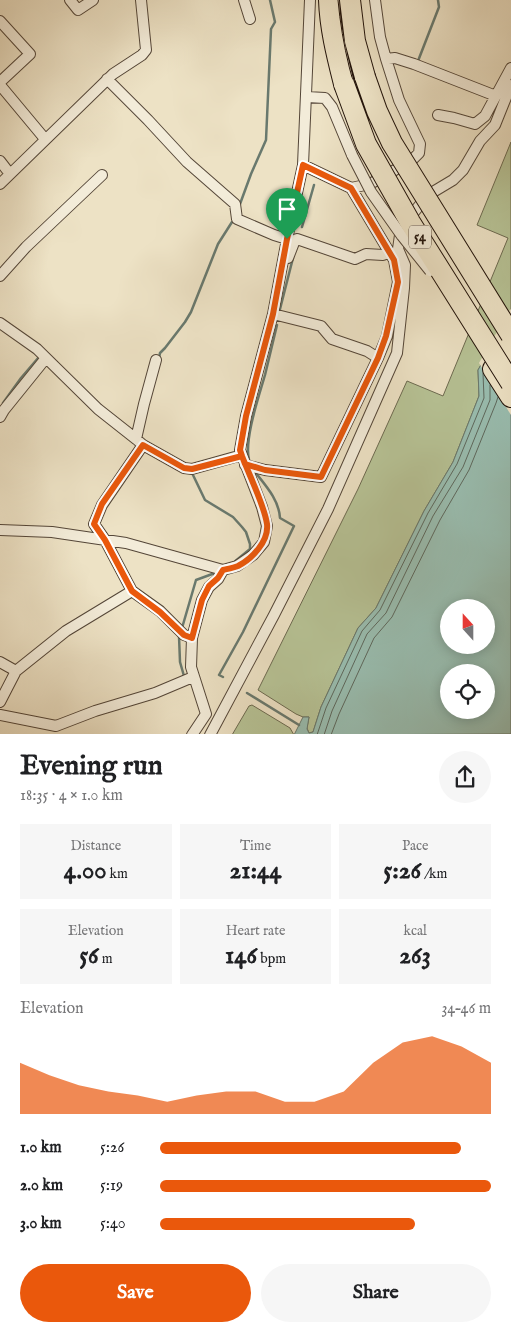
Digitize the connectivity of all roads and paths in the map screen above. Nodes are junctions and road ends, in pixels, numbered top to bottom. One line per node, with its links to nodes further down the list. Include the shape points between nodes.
1 (70, 0): 2 (street, via 78,10)
2 (93, 0)
3 (141, 0): 13 (street, via 146,50)
4 (244, 0): 9 (street)
5 (310, 0): 17 (street)
6 (329, 0): 30 (highway, 54, bridge, via 334,46 366,144)
7 (350, 0): 34 (highway, 54, bridge, via 355,41 365,77 392,143)
8 (375, 0): 11 (street)
9 (250, 19)
10 (0, 21): 14 (street, via 30,54)
11 (386, 59): 16 (street, via 395,58 414,64); 25 (street, via 399,100 420,144 419,153 370,184)
12 (511, 68): 16 (street)
13 (108, 79): 19 (street); 26 (street, via 187,162 235,204 237,219)
14 (0, 83): 19 (street)
15 (511, 85): 54 (street, via 495,125 480,141 463,170 428,195 401,228 398,249 405,265 397,352 328,508)
16 (496, 96): 18 (street, via 485,116 475,124)
17 (307, 97): 21 (street); 30 (street, bridge, via 325,98 332,107 371,192 438,280)
18 (438, 115)
19 (45, 139): 22 (street)
20 (0, 161): 22 (street)
21 (303, 165): 25 (street); 26 (street)
22 (10, 174): 24 (street)
23 (102, 175): 29 (street)
24 (0, 184)
25 (351, 188): 27 (street)
26 (287, 239): 28 (street)
27 (390, 252): 28 (street, via 366,254 355,259 297,239 287,262); 36 (street, via 398,282)
28 (283, 261): 31 (street)
29 (0, 276)
30 (458, 298): 33 (highway, 54, bridge)
31 (273, 314): 36 (street, via 321,326 332,339); 42 (street, via 246,416 240,450)
32 (0, 323): 35 (street)
33 (474, 323): 38 (highway, 54, bridge); 39 (highway, 54, bridge, via 482,351)
34 (511, 335)
35 (46, 358): 40 (street); 41 (street, via 98,410)
36 (378, 358): 42 (street, via 321,477 265,470)
37 (156, 360): 41 (street, via 144,404)
38 (511, 383)
39 (511, 397)
40 (0, 417)
41 (140, 442): 42 (street, via 184,468); 44 (street, via 102,504 94,524)
42 (244, 460): 45 (street, via 267,526 264,542 237,566)
43 (0, 530): 44 (street, via 52,532)
44 (105, 540): 45 (street); 46 (street)
45 (223, 570): 47 (street, via 202,600)
46 (132, 591): 47 (street, via 184,635); 49 (street, via 66,631)
47 (192, 638): 50 (street)
48 (0, 662): 49 (street)
49 (16, 671): 51 (street)
50 (193, 676): 52 (street, via 155,693 56,726); 53 (street, via 206,714)
51 (0, 702)
52 (0, 715)
53 (192, 734)
54 (210, 734)

